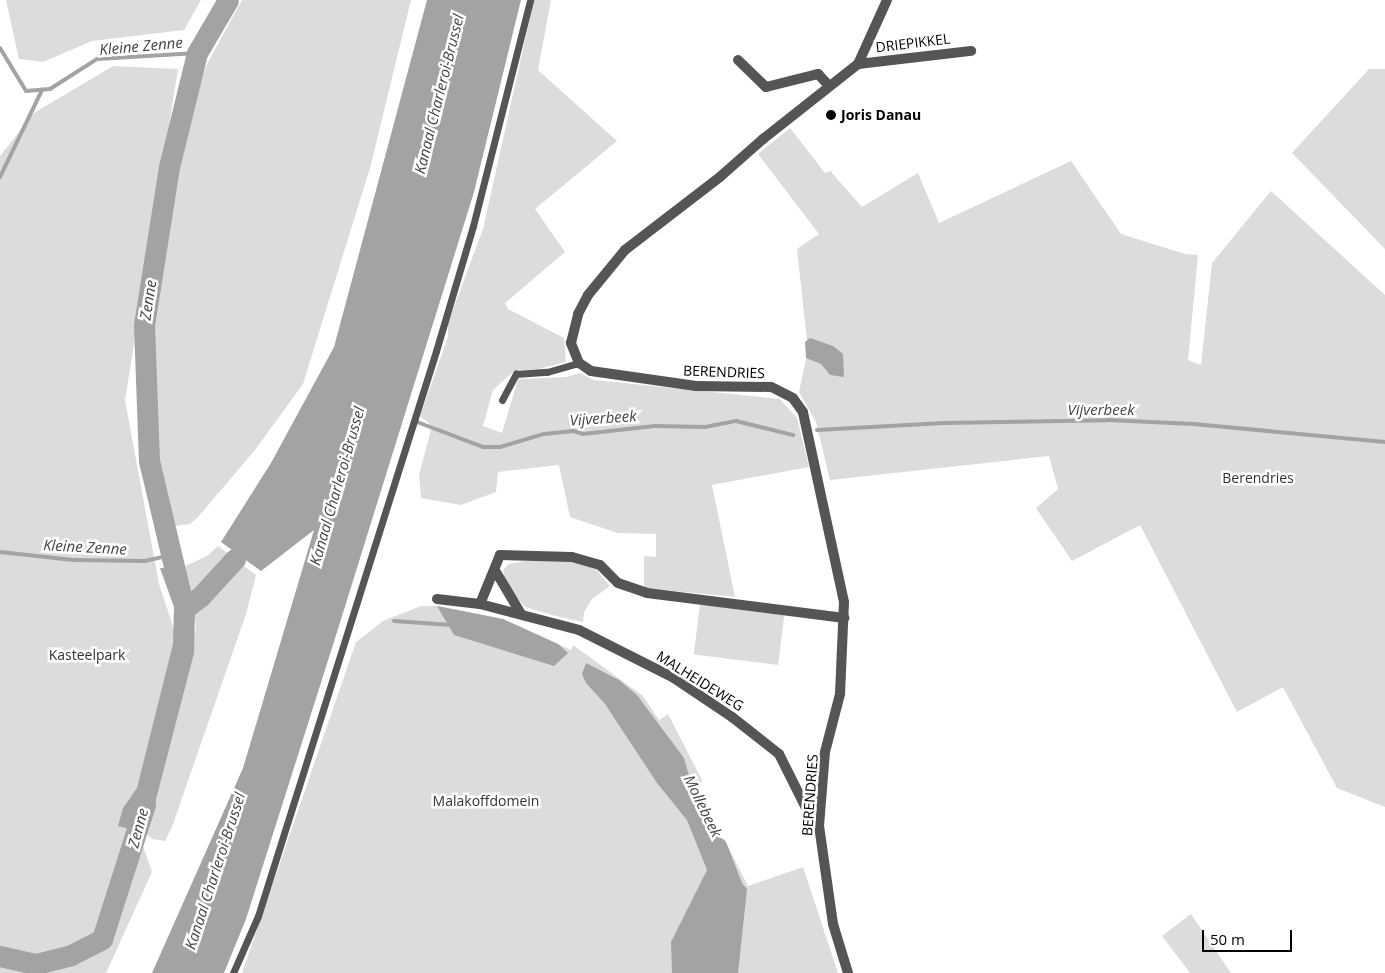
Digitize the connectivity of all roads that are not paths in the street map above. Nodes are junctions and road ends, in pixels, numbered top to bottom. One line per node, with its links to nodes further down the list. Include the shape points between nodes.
1 (530, 0): 15 (lane, via 473,226 436,351 258,916)
2 (887, 0): 5 (street)
3 (971, 50): 5 (street, DRIEPIKKEL)
4 (738, 60): 6 (street, via 766,87 818,74)
5 (858, 64): 6 (street)
6 (829, 86): 7 (street, via 620,256 595,284 578,314 572,332 572,349)
7 (579, 363): 8 (lane, via 547,372 516,374); 13 (street, BERENDRIES, via 591,372 696,386 771,387 793,398 803,412 822,491 843,593)
8 (502, 400)
9 (496, 572): 11 (street); 12 (street); 13 (street, via 500,555 572,557 600,565 618,583 647,593)
10 (437, 599): 11 (street, MALHEIDEWEG)
11 (480, 604): 12 (street, MALHEIDEWEG)
12 (521, 614): 14 (street, MALHEIDEWEG, via 579,630 616,647 674,678 732,717 783,759 806,808)
13 (844, 618): 14 (street, BERENDRIES, via 840,694 825,752)
14 (819, 826): 16 (street, BERENDRIES, via 833,924)
15 (233, 973)
16 (848, 973)

